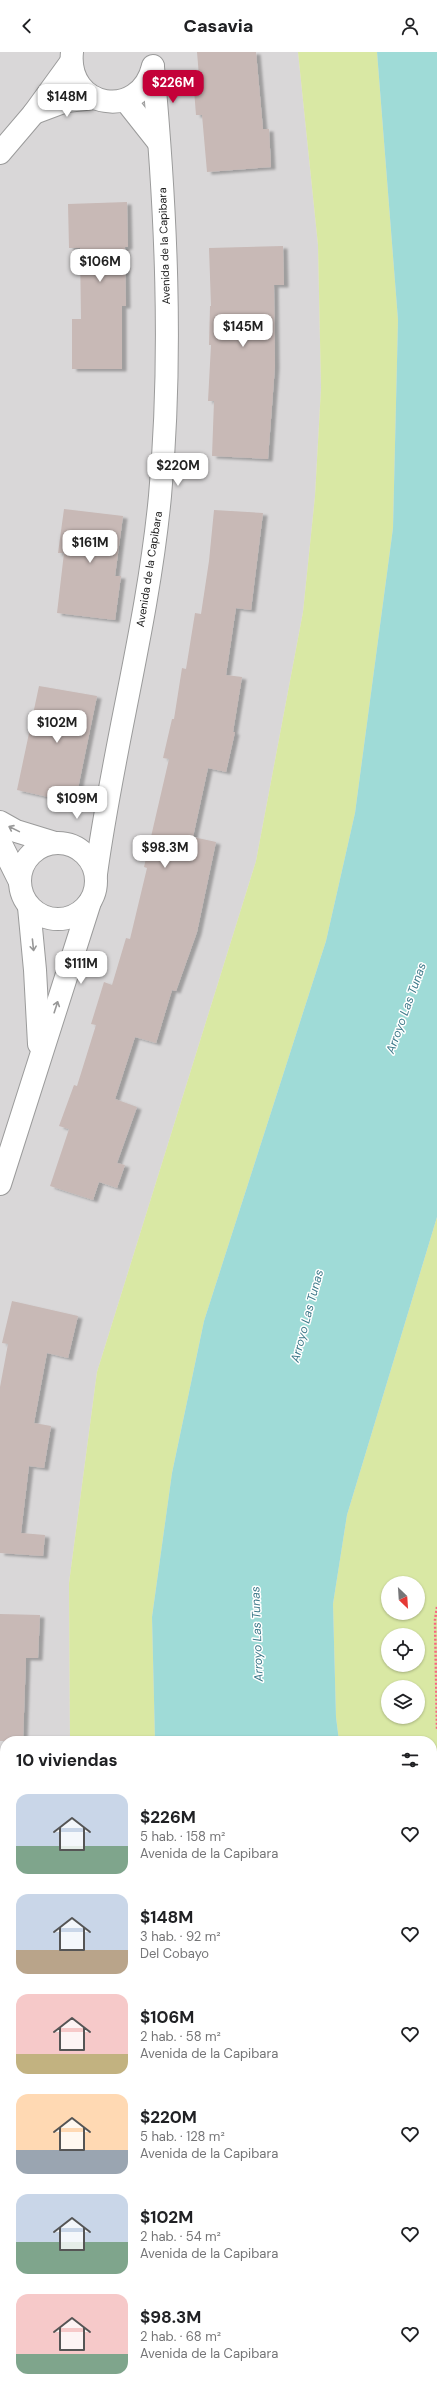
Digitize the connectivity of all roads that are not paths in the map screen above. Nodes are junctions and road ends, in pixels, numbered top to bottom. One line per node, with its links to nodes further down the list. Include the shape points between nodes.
1 (71, 57): 3 (street, via 78,84); 5 (street)
2 (153, 59): 4 (street, Avenida de la Capibara, via 150,78 144,88); 6 (street, Avenida de la Capibara)
3 (95, 98): 4 (street, via 115,102); 5 (street, via 66,101)
4 (125, 100): 6 (street)
5 (34, 113): 7 (street)
6 (160, 144): 9 (street, Avenida de la Capibara, via 166,264 165,424 160,497 127,700)
7 (0, 153)
8 (0, 822): 11 (street, one-way to 8, via 16,831)
9 (103, 822): 11 (street, via 85,836); 12 (street, Avenida de la Capibara)
10 (0, 842): 13 (street, Avenida de la Capibara)
11 (62, 844): 12 (street, via 79,848 87,856); 13 (street, via 34,851 21,869)
12 (96, 874): 14 (street, Avenida de la Capibara, via 96,889)
13 (19, 880): 15 (street, Avenida de la Capibara, via 20,890)
14 (90, 902): 15 (street, via 82,911 61,920 49,919); 16 (street, Avenida de la Capibara, one-way to 14)
15 (29, 907): 16 (street, Avenida de la Capibara, one-way to 16, via 36,970)
16 (40, 1058): 17 (street, Avenida de la Capibara)
17 (0, 1184)

